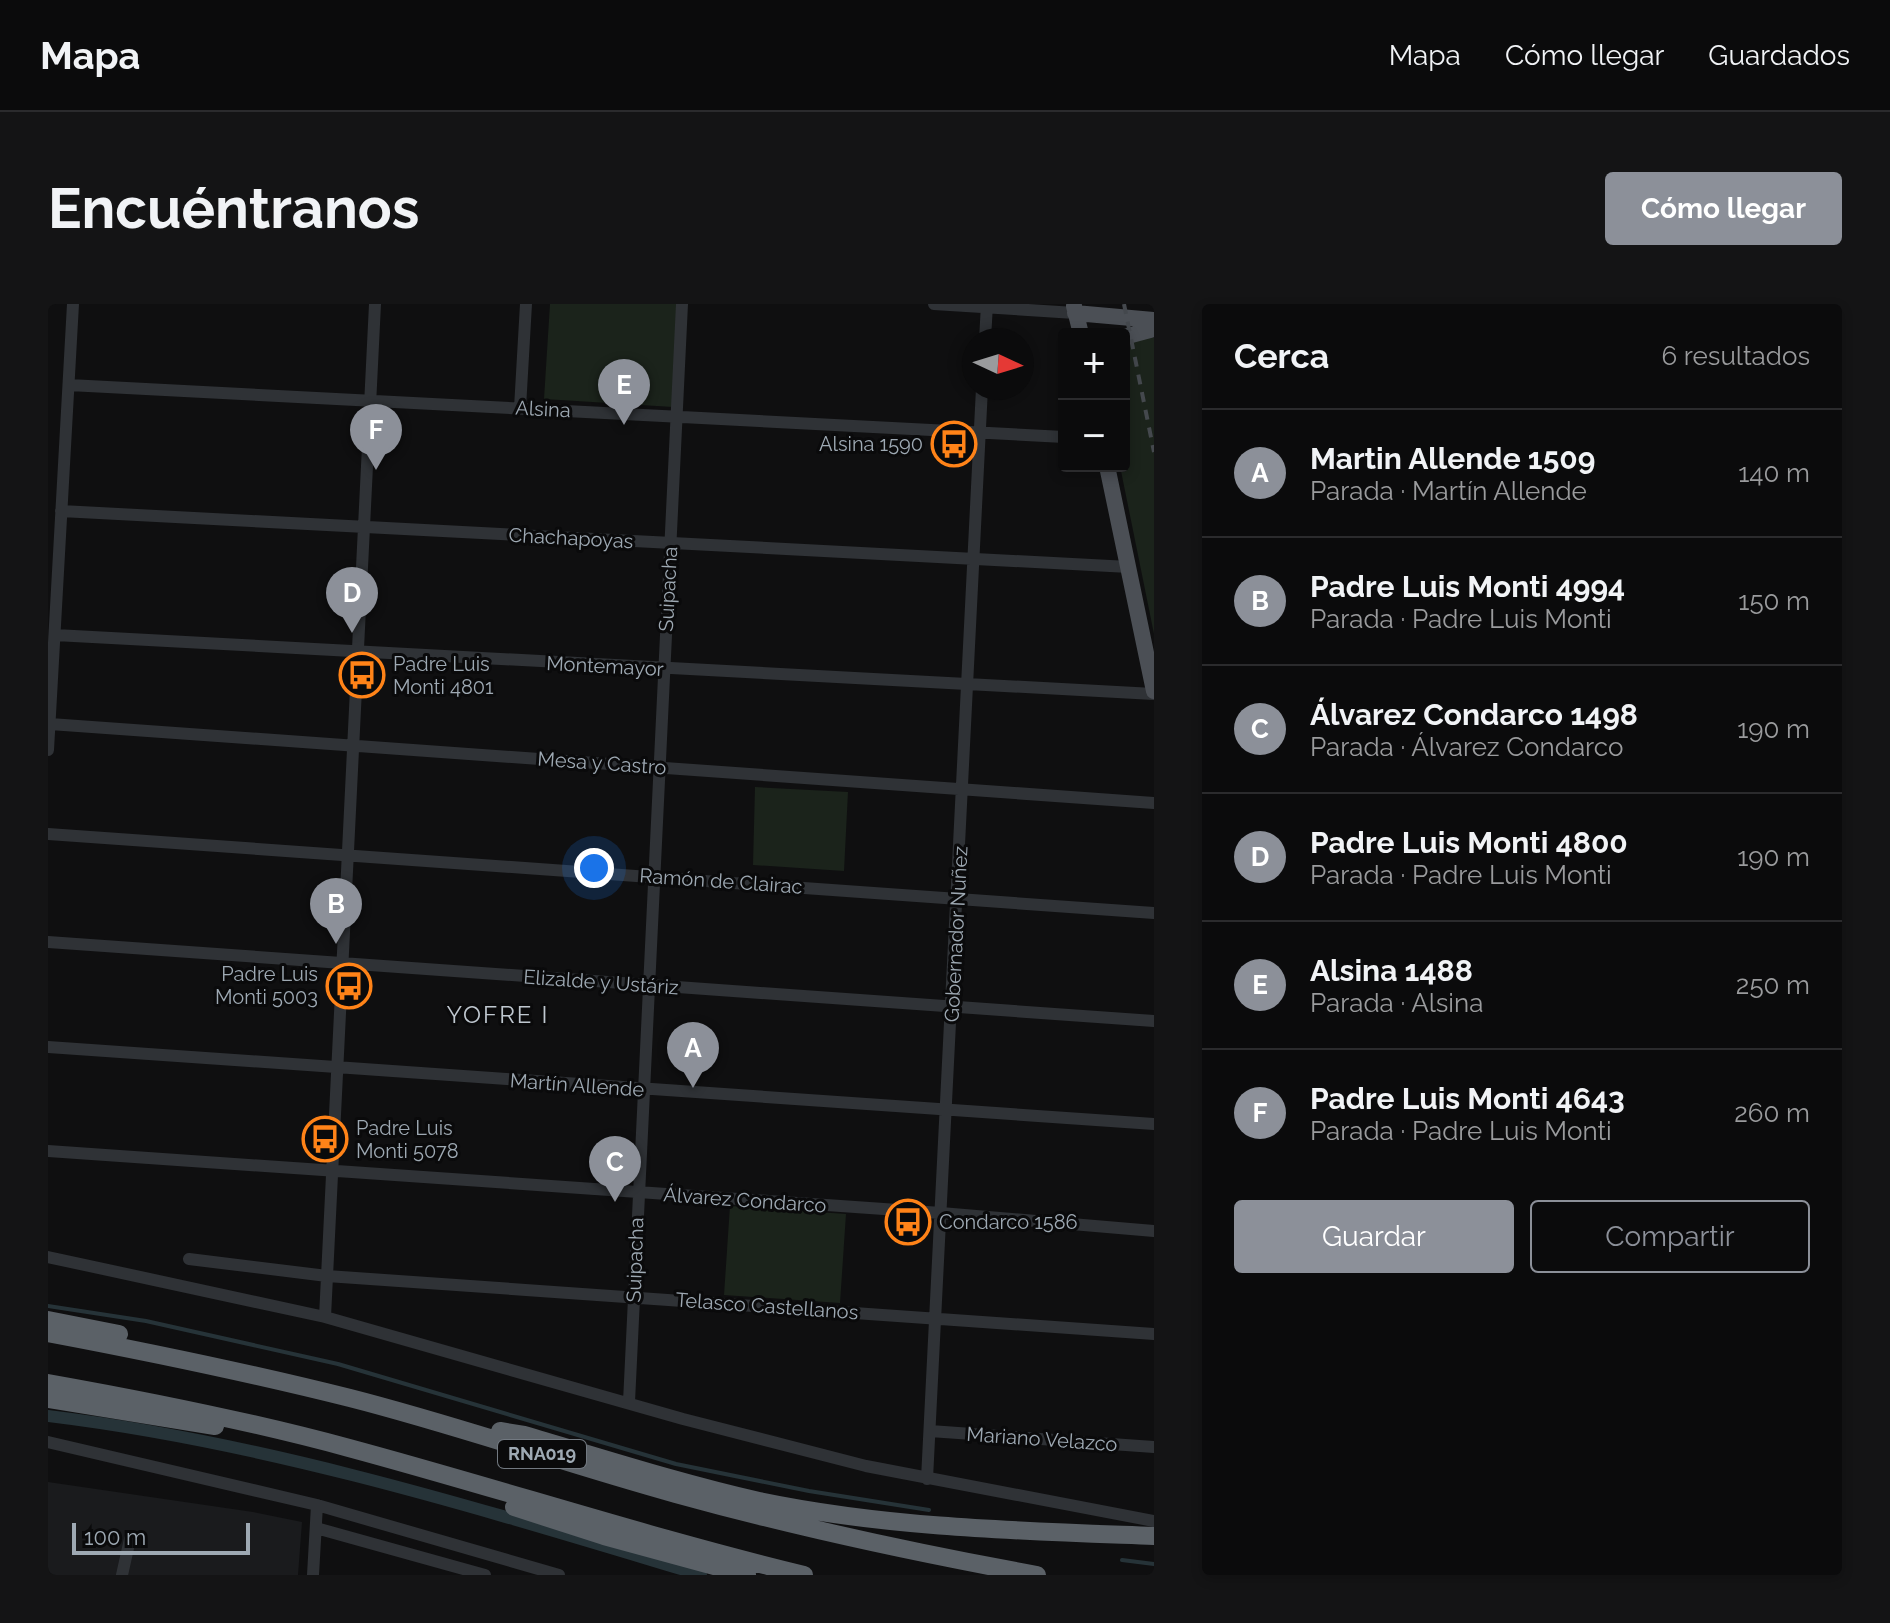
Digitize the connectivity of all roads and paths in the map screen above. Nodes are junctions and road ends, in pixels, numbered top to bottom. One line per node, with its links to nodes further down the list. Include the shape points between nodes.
1 (73, 304): 13 (street)
2 (375, 304): 14 (street)
3 (526, 304): 16 (street)
4 (682, 304): 17 (street, Suipacha)
5 (934, 304): 6 (street)
6 (987, 305): 7 (street); 9 (street)
7 (1075, 308): 8 (main road); 10 (main road)
8 (1154, 320)
9 (986, 328)
10 (1080, 328)
11 (1154, 329): 12 (main road)
12 (1130, 335)
13 (69, 385): 14 (street, Alsina); 21 (street)
14 (370, 400): 16 (street, Alsina); 22 (street)
15 (981, 400): 18 (street, Gobernador Nuñez)
16 (520, 408): 17 (street, Alsina)
17 (677, 416): 18 (street, Alsina); 23 (street, Suipacha)
18 (979, 434): 19 (street, Alsina); 24 (street, Gobernador Nuñez)
19 (1058, 437)
20 (1108, 472): 25 (main road)
21 (61, 511): 22 (street, Chachapoyas); 26 (street)
22 (364, 527): 23 (street, Chachapoyas); 27 (street)
23 (671, 543): 24 (street, Chachapoyas); 28 (street, Suipacha)
24 (974, 559): 25 (street, Chachapoyas); 29 (street, Gobernador Nuñez)
25 (1129, 567): 30 (main road)
26 (55, 635): 27 (street, Montemayor); 31 (street)
27 (358, 652): 28 (street, Montemayor); 32 (street)
28 (665, 669): 29 (street, Montemayor); 34 (street, Suipacha)
29 (967, 685): 30 (street, Montemayor); 35 (street, Gobernador Nuñez)
30 (1154, 693)
31 (50, 724): 32 (street, Mesa y Castro); 33 (street)
32 (353, 746): 34 (street, Mesa y Castro); 38 (street)
33 (48, 750)
34 (660, 767): 35 (street, Mesa y Castro); 39 (street, Suipacha)
35 (963, 790): 36 (street, Mesa y Castro); 40 (street, Gobernador Nuñez)
36 (1154, 803)
37 (48, 834): 38 (street, Ramón de Clairac)
38 (347, 855): 39 (street, Ramón de Clairac); 43 (street)
39 (653, 876): 40 (street, Ramón de Clairac); 44 (street, Suipacha)
40 (957, 899): 41 (street, Ramón de Clairac); 45 (street, Gobernador Nuñez)
41 (1154, 913)
42 (48, 942): 43 (street, Elizalde y Ustáriz)
43 (343, 963): 44 (street, Elizalde y Ustáriz); 48 (street)
44 (648, 985): 45 (street, Elizalde y Ustáriz); 49 (street, Suipacha)
45 (951, 1007): 46 (street, Elizalde y Ustáriz); 50 (street, Gobernador Nuñez)
46 (1154, 1021)
47 (48, 1047): 48 (street, Martín Allende)
48 (338, 1069): 49 (street, Martín Allende); 53 (street)
49 (643, 1090): 50 (street, Martín Allende); 54 (street, Suipacha)
50 (946, 1111): 51 (street, Martín Allende); 55 (street, Gobernador Nuñez)
51 (1154, 1124)
52 (48, 1151): 53 (street, Álvarez Condarco)
53 (332, 1170): 54 (street, Álvarez Condarco); 59 (street)
54 (637, 1194): 55 (street, Álvarez Condarco); 60 (street, Suipacha)
55 (941, 1213): 56 (street, Álvarez Condarco); 62 (street, Gobernador Nuñez)
56 (1154, 1231)
57 (48, 1257): 61 (street)
58 (189, 1259): 59 (street, Telasco Castellanos)
59 (327, 1276): 60 (street, Telasco Castellanos); 61 (street)
60 (634, 1296): 62 (street, Telasco Castellanos); 69 (street, Suipacha)
61 (325, 1317): 69 (street)
62 (935, 1318): 65 (street, Telasco Castellanos); 71 (street, Gobernador Nuñez)
63 (48, 1320): 67 (highway, via 162,1342)
64 (48, 1333): 67 (highway, RNA019)
65 (1154, 1334)
66 (48, 1383): 72 (highway, RNA019)
67 (291, 1384): 70 (highway, RNA019)
68 (48, 1399): 72 (highway, via 177,1422)
69 (629, 1402): 76 (street)
70 (416, 1416): 80 (highway, via 524,1435 787,1506 948,1525); 88 (highway, RNA019, via 763,1517)
71 (930, 1431): 74 (street, Mariano Velazco); 76 (street, Gobernador Nuñez)
72 (304, 1436): 75 (highway, RNA019)
73 (48, 1442): 77 (street)
74 (1154, 1447)
75 (426, 1471): 86 (highway, via 536,1515); 87 (highway, RNA019)
76 (927, 1479): 78 (street)
77 (317, 1505): 79 (street); 85 (street)
78 (1154, 1521)
79 (316, 1528): 83 (street); 84 (street)
80 (1154, 1536)
81 (130, 1539): 82 (street)
82 (122, 1575)
83 (313, 1575)
84 (485, 1575)
85 (559, 1575)
86 (747, 1575)
87 (804, 1575)
88 (1037, 1575)

